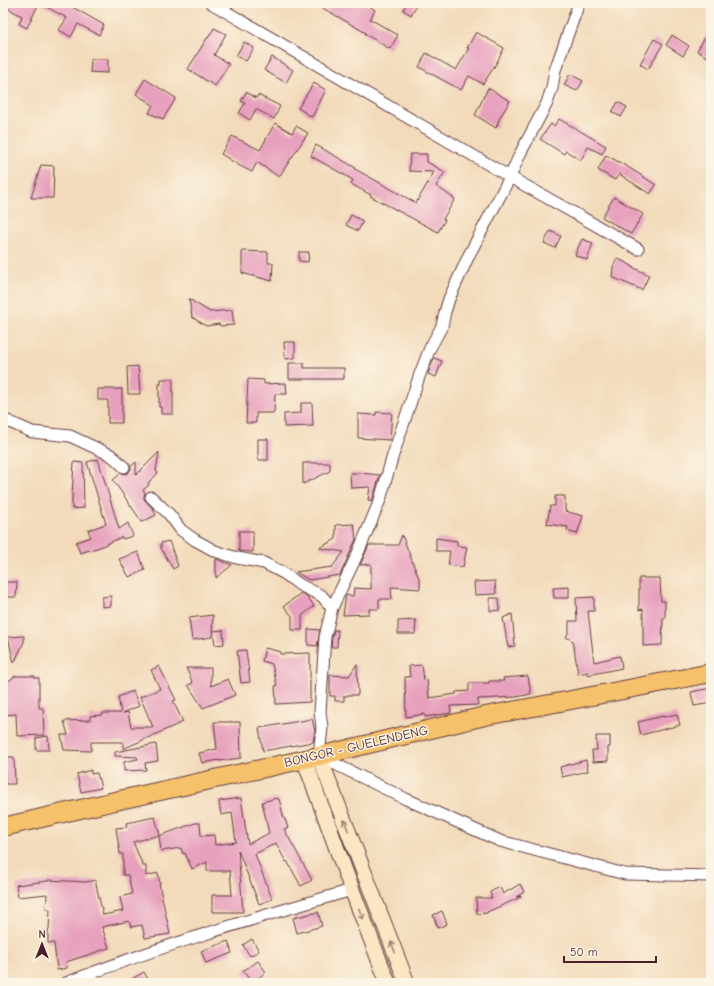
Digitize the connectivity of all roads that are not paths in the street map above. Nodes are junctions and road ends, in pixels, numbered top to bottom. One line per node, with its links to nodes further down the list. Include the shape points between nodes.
1 (211, 3): 3 (street)
2 (579, 3): 3 (street, via 555,70 547,103)
3 (510, 177): 4 (street); 8 (street, via 469,254 449,299 442,326 420,374 380,500)
4 (638, 249)
5 (3, 419): 6 (street, via 32,432 70,436 111,455)
6 (124, 467)
7 (151, 496): 8 (street, via 181,530 195,540 215,551 264,563 322,596)
8 (332, 608): 10 (street, via 324,644 320,712 322,727)
9 (711, 673): 10 (highway, BONGOR - GUELENDENG, via 485,716)
10 (312, 757): 11 (highway, BONGOR - GUELENDENG); 12 (street, via 500,841 625,874); 13 (main road); 16 (main road, one-way to 10)
11 (3, 827)
12 (711, 876)
13 (352, 890): 14 (street, via 244,922); 15 (main road, one-way to 15)
14 (66, 983)
15 (388, 983)
16 (407, 983)

